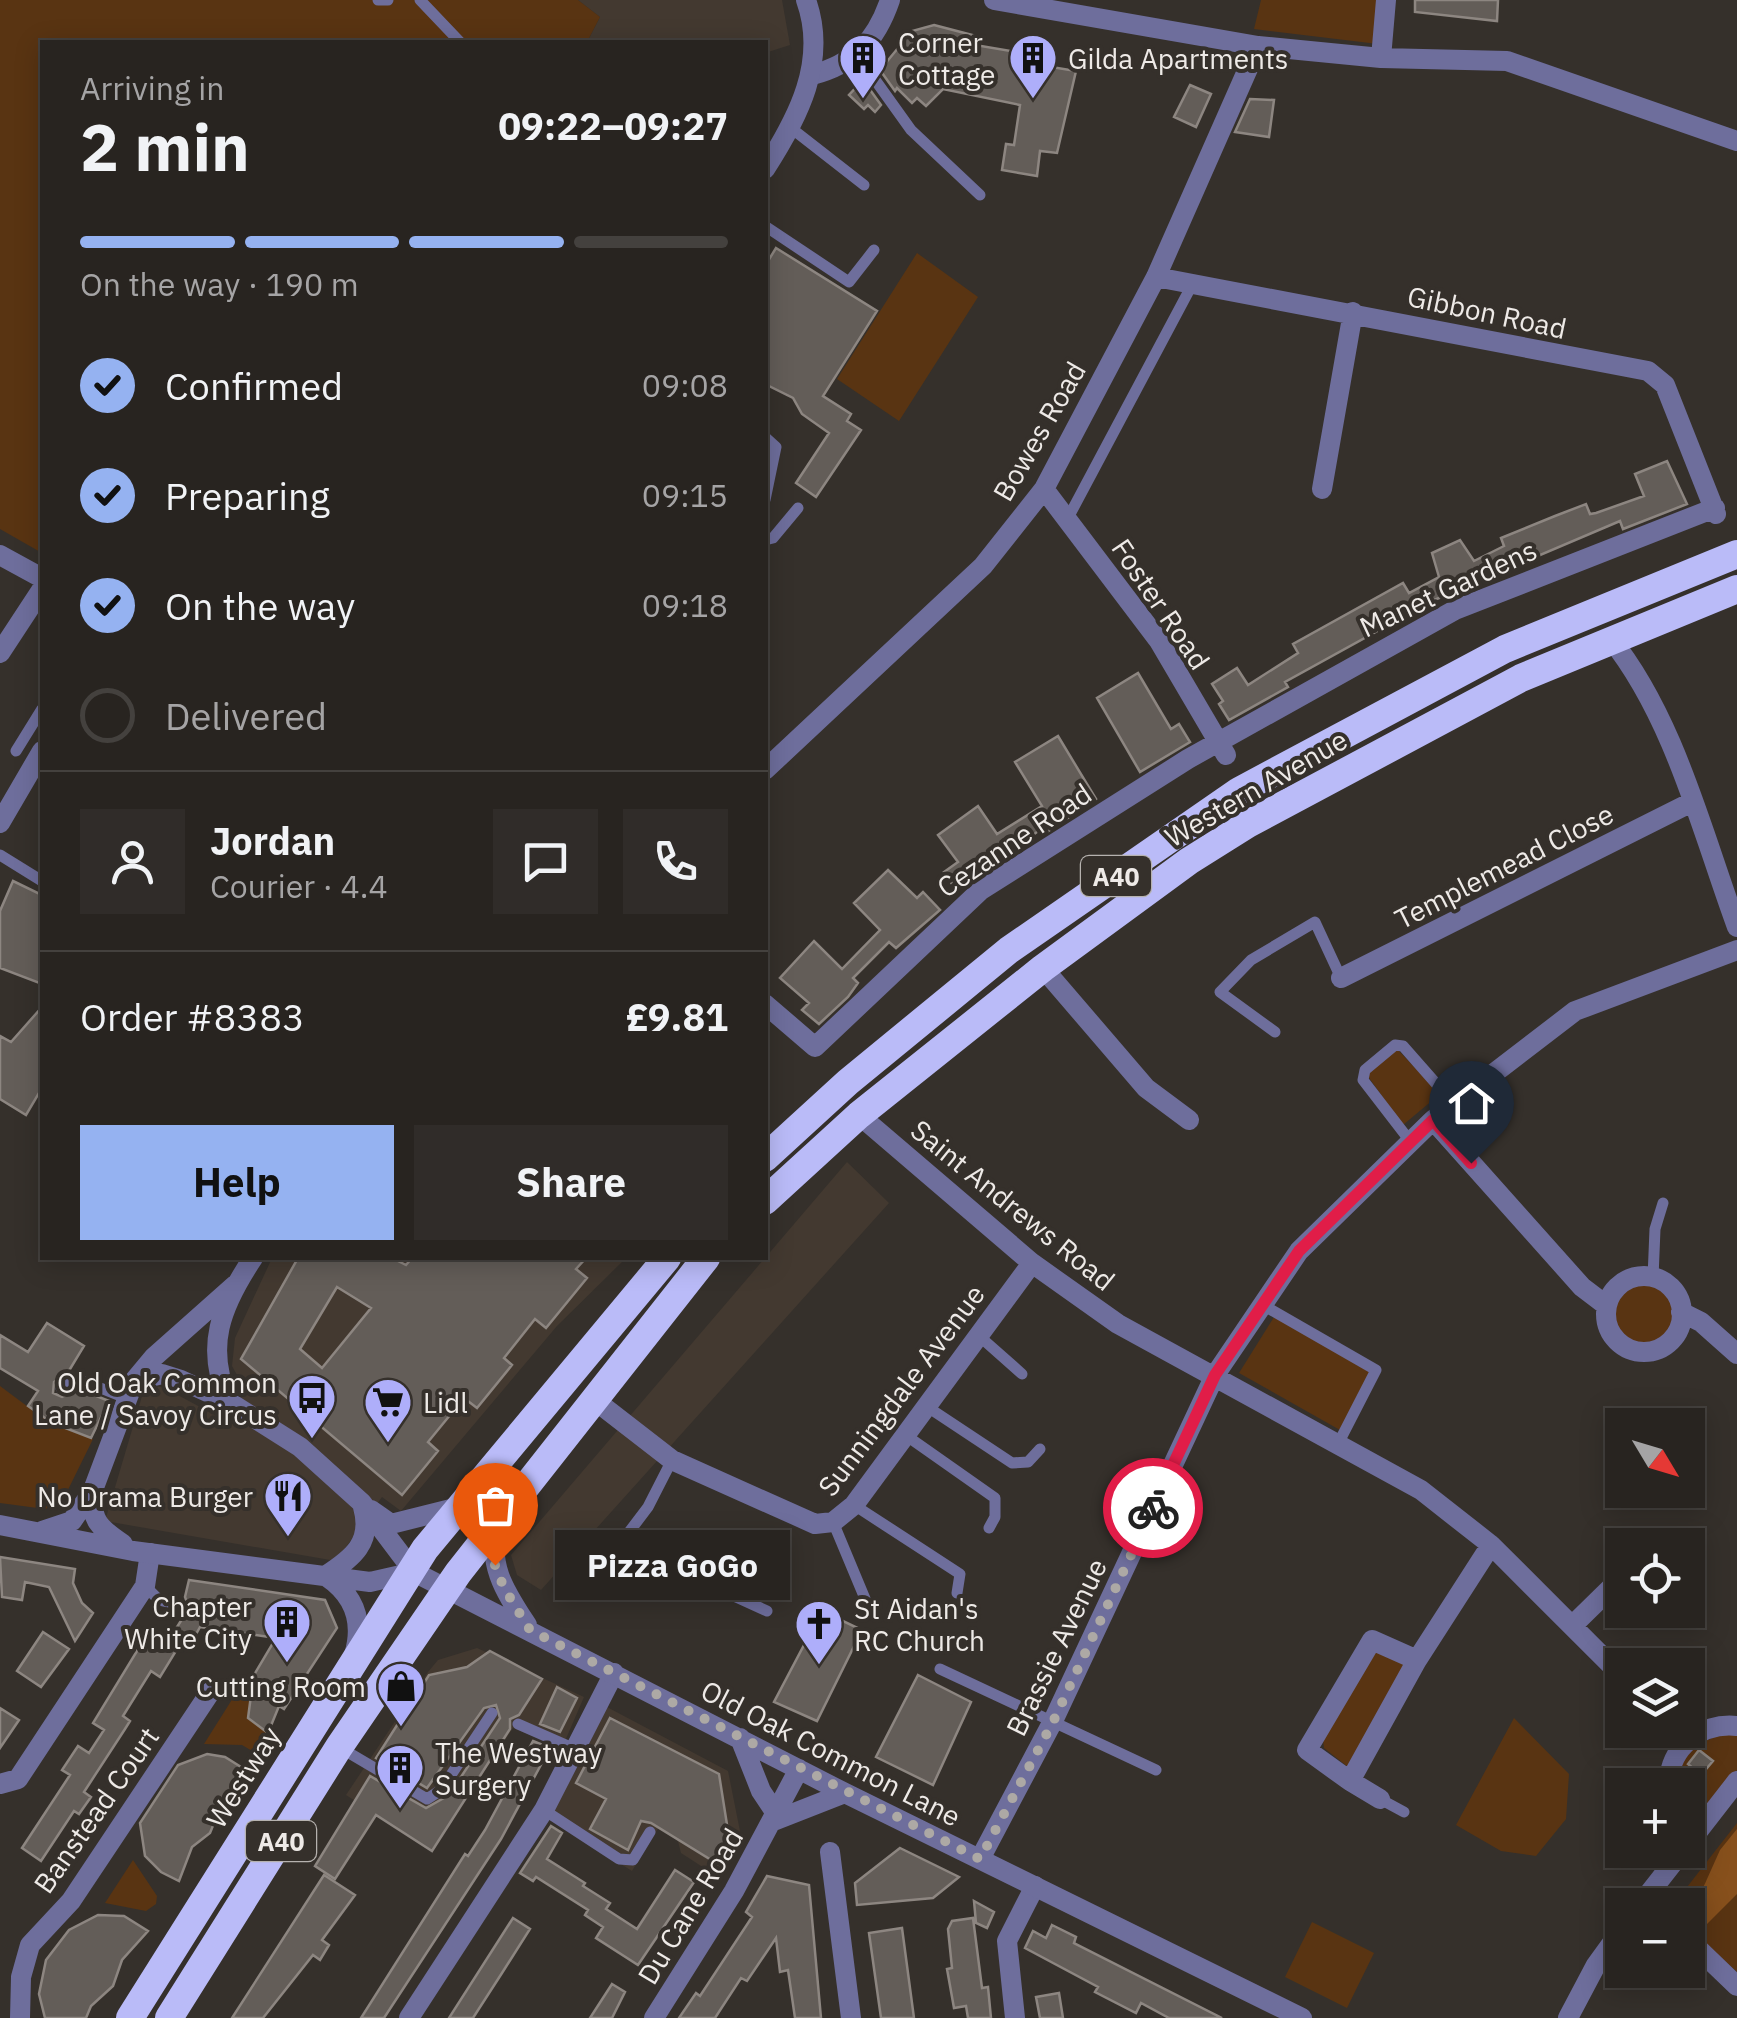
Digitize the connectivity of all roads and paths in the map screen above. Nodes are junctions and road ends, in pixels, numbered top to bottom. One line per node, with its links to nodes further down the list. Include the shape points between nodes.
1 (378, 0): 2 (lane)
2 (388, 0)
3 (420, 0): 8 (lane)
4 (806, 0): 12 (street)
5 (890, 0): 10 (street)
6 (994, 0): 9 (street)
7 (1386, 0): 11 (street)
8 (458, 40)
9 (1258, 46): 11 (street); 20 (street, Bowes Road)
10 (858, 56): 12 (street); 17 (lane, via 912,130)
11 (1381, 58): 14 (street, via 1507,62)
12 (812, 74): 13 (street)
13 (792, 128): 15 (street); 16 (lane)
14 (1737, 141)
15 (768, 164)
16 (864, 185)
17 (980, 195)
18 (768, 228): 19 (lane, via 849,282)
19 (874, 250)
20 (1156, 277): 21 (street, Gibbon Road); 24 (street, Bowes Road)
21 (1192, 284): 22 (street, Gibbon Road); 29 (lane)
22 (1353, 312): 25 (street); 28 (street, Gibbon Road, via 1648,372 1665,385)
23 (768, 440): 26 (lane, via 778,457)
24 (1044, 489): 29 (street, Foster Road); 42 (street, Bowes Road, via 983,566)
25 (1322, 489)
26 (768, 490)
27 (798, 508): 30 (lane)
28 (1716, 511): 39 (street, Manet Gardens, via 1455,610 1324,680)
29 (1068, 518): 39 (street, Foster Road, via 1160,641)
30 (768, 539)
31 (1737, 554): 58 (highway, Western Avenue / A40, via 1505,649 1239,791 1009,950)
32 (0, 555): 33 (street)
33 (40, 577)
34 (1737, 589): 36 (highway, Western Avenue / A40)
35 (40, 593): 37 (street)
36 (1610, 638): 43 (street, via 1626,658); 49 (highway, Western Avenue / A40, via 1521,678 1248,824)
37 (0, 653)
38 (40, 712): 40 (lane)
39 (1222, 750): 51 (street, Cezanne Road, via 1158,777 981,890 816,1047)
40 (16, 751)
41 (40, 754): 44 (street)
42 (768, 767)
43 (1692, 802): 47 (street); 50 (street, Templemead Close)
44 (0, 823)
45 (0, 854): 46 (lane)
46 (40, 880)
47 (1737, 926)
48 (1737, 950): 53 (street, Brassie Avenue, via 1575,1010)
49 (1044, 968): 54 (highway, Western Avenue / A40); 55 (street, via 1146,1088)
50 (1342, 978): 52 (lane, via 1315,922 1251,960 1220,992)
51 (768, 1011)
52 (1275, 1032)
53 (1454, 1104): 56 (street, Brassie Avenue); 57 (lane, via 1403,1046 1365,1070 1363,1080)
54 (860, 1115): 59 (highway, Western Avenue / A40); 64 (street, Saint Andrews Road)
55 (1189, 1120)
56 (1433, 1120): 57 (street, Brassie Avenue); 68 (street, via 1582,1287)
57 (1410, 1141): 67 (street, Brassie Avenue, via 1299,1251)
58 (768, 1155)
59 (768, 1198)
60 (1663, 1203): 65 (lane)
61 (251, 1260): 66 (street)
62 (665, 1260): 86 (highway, A40)
63 (704, 1260): 76 (highway, A40)
64 (1032, 1262): 70 (street, Sunningdale Avenue); 73 (street, Saint Andrews Road, via 1118,1324)
65 (1653, 1278): 68 (street, via 1629,1279); 69 (street, via 1673,1290)
66 (235, 1285): 75 (street, via 154,1357); 77 (street, via 214,1359)
67 (1261, 1304): 73 (street, Brassie Avenue); 80 (lane, via 1376,1370)
68 (1607, 1306): 69 (street, via 1610,1332 1641,1352 1666,1346)
69 (1682, 1312): 71 (street)
70 (978, 1335): 72 (lane); 78 (street, Sunningdale Avenue)
71 (1737, 1354)
72 (1022, 1374)
73 (1215, 1375): 80 (street, Saint Andrews Road); 112 (street, Brassie Avenue)
74 (61, 1388): 75 (lane, via 78,1379)
75 (131, 1390): 77 (street, Old Oak Common Lane, via 162,1374); 83 (street)
76 (592, 1398): 82 (street, Sunningdale Avenue); 87 (highway, A40)
77 (229, 1402): 84 (street, Old Oak Common Lane, via 324,1465)
78 (926, 1406): 79 (street, Sunningdale Avenue); 81 (lane, via 1012,1463 1028,1462)
79 (904, 1434): 85 (street, Sunningdale Avenue); 90 (lane, via 995,1498)
80 (1338, 1444): 92 (street, Saint Andrews Road, via 1420,1490)
81 (1040, 1449)
82 (672, 1460): 88 (street, Sunningdale Avenue, via 815,1524); 102 (lane, via 620,1544)
83 (93, 1490): 91 (street, via 72,1520); 93 (street, via 96,1525)
84 (362, 1503): 86 (street, Old Oak Common Lane, via 391,1524); 94 (street, Old Oak Common Lane); 95 (street, via 365,1538 354,1557)
85 (854, 1505): 88 (street, Sunningdale Avenue); 98 (lane, via 960,1574)
86 (455, 1508): 94 (highway, A40)
87 (504, 1512): 97 (highway, A40); 104 (street, via 495,1565)
88 (833, 1522): 100 (lane)
89 (0, 1525): 91 (street)
90 (989, 1528)
91 (40, 1532): 93 (street)
92 (1491, 1545): 103 (street, Saint Andrews Road); 106 (street)
93 (141, 1552): 95 (street); 96 (street)
94 (414, 1572): 95 (street, via 370,1582); 97 (street, Old Oak Common Lane); 109 (highway, Westway / A40)
95 (325, 1576): 109 (street, via 350,1597 358,1620)
96 (145, 1586): 101 (lane, via 159,1600); 123 (street, via 18,1779)
97 (447, 1588): 104 (street, Old Oak Common Lane); 117 (highway, A40)
98 (956, 1592)
99 (1605, 1593): 103 (street)
100 (866, 1601)
101 (180, 1605)
102 (768, 1611)
103 (1573, 1624): 105 (street, Saint Andrews Road)
104 (530, 1630): 108 (street, Old Oak Common Lane)
105 (1605, 1658)
106 (1417, 1660): 121 (street); 121 (street, via 1372,1640 1307,1750)
107 (940, 1668): 112 (lane)
108 (614, 1673): 116 (street, Old Oak Common Lane); 118 (street)
109 (344, 1679): 138 (highway, Westway / A40)
110 (211, 1690): 137 (street, Banstead Court, via 71,1900 30,1946 20,1977)
111 (492, 1713): 117 (lane, via 441,1790 426,1799)
112 (1053, 1722): 120 (lane); 132 (street, Brassie Avenue)
113 (518, 1724): 118 (lane)
114 (1737, 1726): 115 (street)
115 (1705, 1729)
116 (740, 1738): 119 (street, Old Oak Common Lane); 128 (street, Du Cane Road)
117 (339, 1747): 139 (highway, A40)
118 (575, 1750): 126 (street)
119 (799, 1769): 124 (street, Old Oak Common Lane); 128 (street, Du Cane Road)
120 (1156, 1770)
121 (1350, 1782): 125 (street)
122 (1737, 1782): 129 (street)
123 (0, 1784)
124 (845, 1793): 128 (street, Du Cane Road); 132 (street, Old Oak Common Lane)
125 (1380, 1799): 127 (lane)
126 (544, 1810): 130 (lane, via 619,1859 633,1860); 140 (street)
127 (1404, 1812)
128 (773, 1817): 141 (street, Du Cane Road)
129 (1705, 1819)
130 (650, 1832)
131 (830, 1852): 142 (street)
132 (980, 1859): 133 (street, Old Oak Common Lane)
133 (1035, 1886): 143 (street, via 1007,1941); 144 (street, Old Oak Common Lane)
134 (1605, 1953): 145 (street)
135 (1705, 1955): 136 (street)
136 (1737, 1986)
137 (20, 2018)
138 (130, 2018)
139 (169, 2018)
140 (409, 2018)
141 (654, 2018)
142 (852, 2018)
143 (1016, 2018)
144 (1302, 2018)
145 (1568, 2018)

